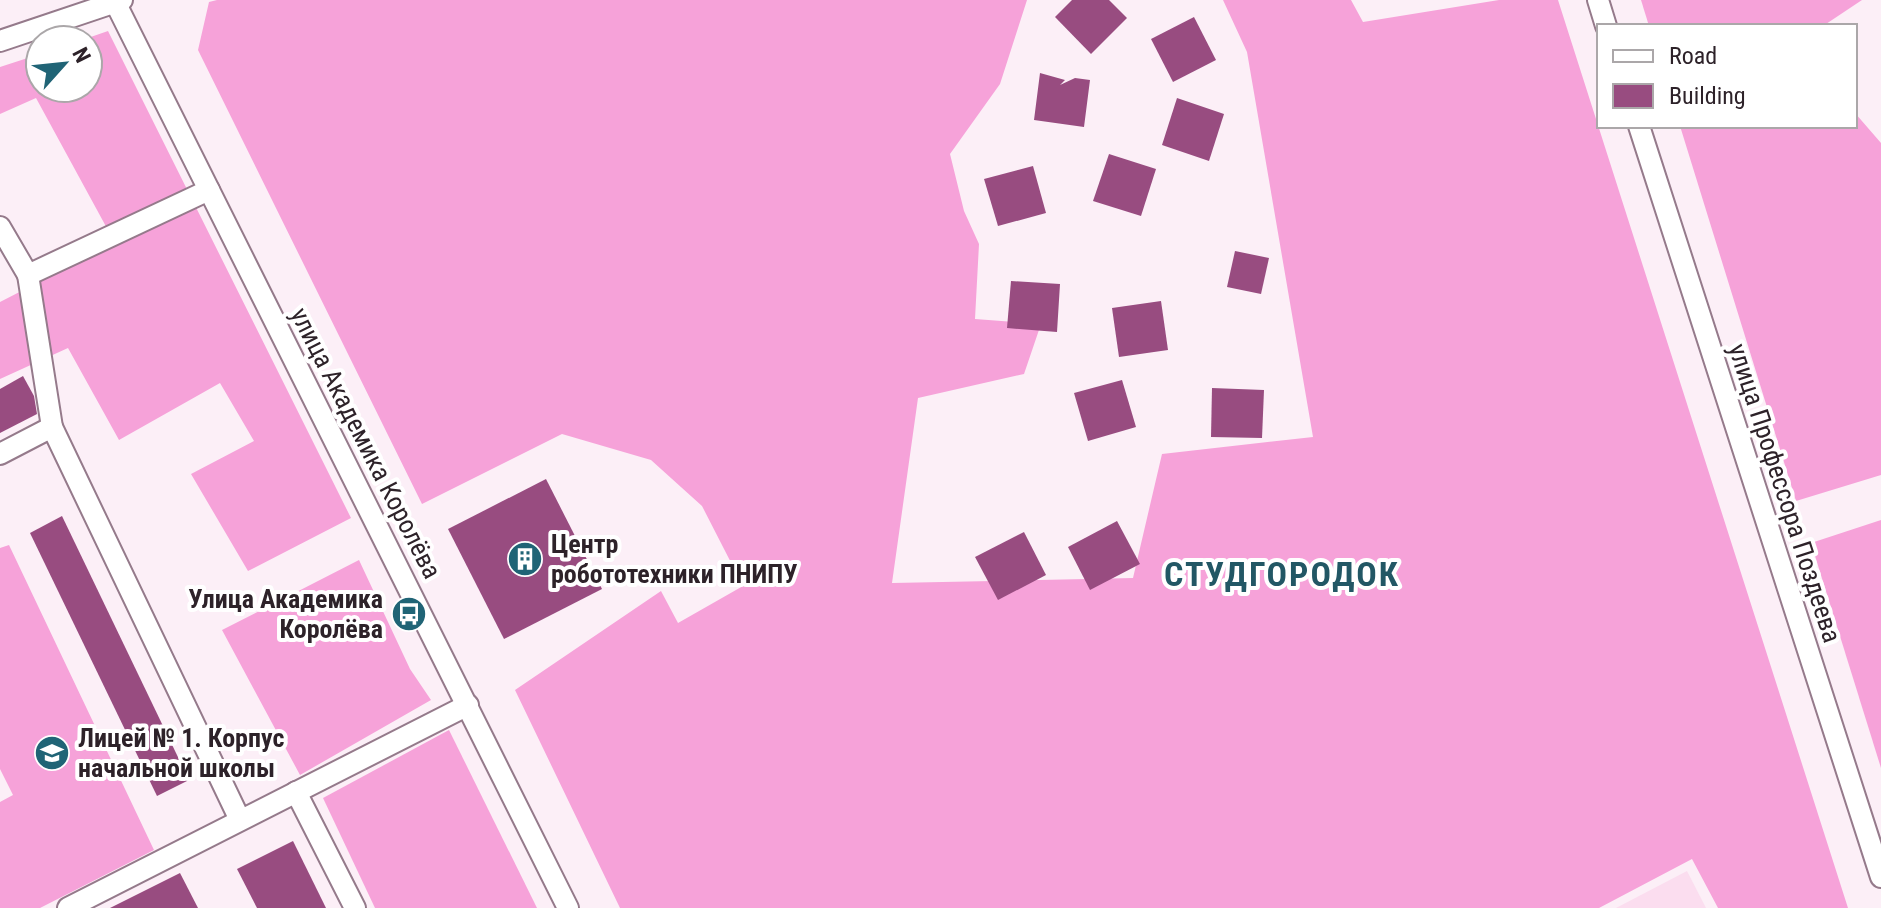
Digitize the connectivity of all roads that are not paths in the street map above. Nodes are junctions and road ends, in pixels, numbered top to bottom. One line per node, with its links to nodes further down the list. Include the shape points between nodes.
1 (1598, 0): 3 (street)
2 (118, 1): 4 (street); 6 (street, улица Академика Королёва)
3 (1605, 24)
4 (0, 41)
5 (1640, 128): 14 (street, улица Профессора Поздеева)
6 (209, 190): 8 (street); 11 (street, улица Академика Королёва)
7 (0, 227): 8 (street)
8 (28, 275): 9 (street)
9 (52, 427): 10 (street); 13 (street)
10 (0, 454)
11 (468, 705): 12 (street); 17 (street, улица Академика Королёва)
12 (296, 792): 13 (street); 16 (street)
13 (240, 820): 15 (street)
14 (1881, 877)
15 (68, 908)
16 (355, 908)
17 (568, 908)

